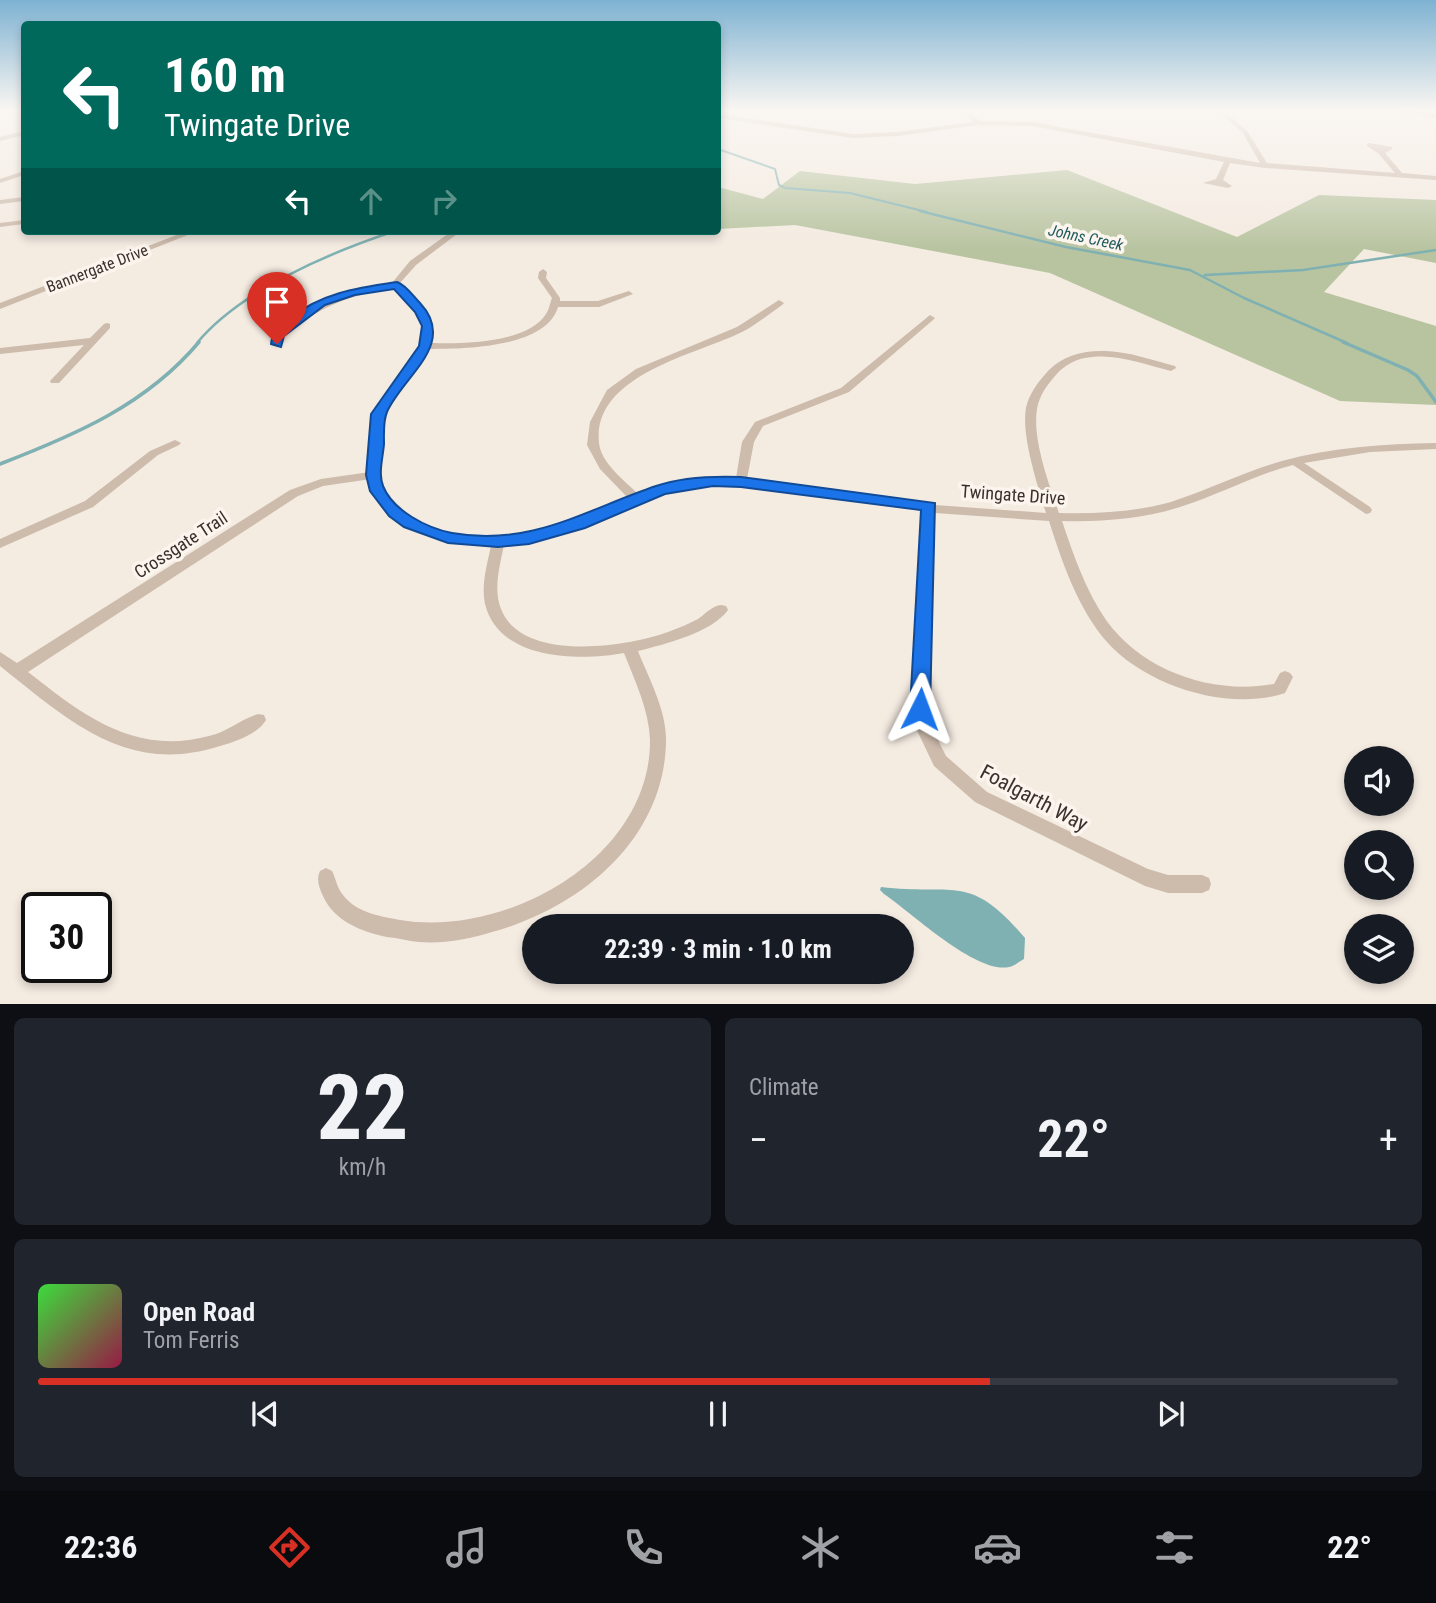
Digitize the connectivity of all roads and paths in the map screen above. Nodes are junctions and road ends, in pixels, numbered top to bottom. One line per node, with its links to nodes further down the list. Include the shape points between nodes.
1 (1206, 156): 4 (street)
2 (1259, 156): 5 (street)
3 (1385, 156): 8 (street)
4 (1228, 160): 5 (street); 12 (street)
5 (1265, 166): 8 (street)
6 (1436, 172): 9 (street)
7 (21, 174): 11 (street)
8 (1401, 176): 9 (street)
9 (1425, 177): 10 (street)
10 (1436, 178)
11 (0, 181)
12 (1219, 181)
13 (21, 199): 14 (street)
14 (0, 202)
15 (21, 222): 16 (street)
16 (0, 225)
17 (184, 235): 24 (street, Bannergate Drive)
18 (452, 235): 20 (street, via 408,267)
19 (543, 272): 23 (street)
20 (397, 285): 28 (street, via 321,302 278,335); 29 (street, via 426,319 429,333)
21 (629, 294): 23 (street, via 599,304)
22 (779, 303): 38 (street, via 740,329 640,371 611,392 595,422 593,444 604,467)
23 (556, 304): 29 (street, via 544,322 513,338 475,346)
24 (0, 306)
25 (930, 318): 37 (street, via 845,390 759,424 748,442)
26 (107, 326): 27 (street)
27 (93, 341): 30 (street); 32 (street)
28 (277, 344)
29 (425, 346): 36 (street, via 379,414)
30 (0, 351)
31 (1171, 368): 41 (street, via 1100,353 1076,357 1057,367 1031,411)
32 (55, 381)
33 (175, 443): 43 (street, via 154,453 89,504)
34 (1436, 446): 35 (street, Twingate Drive, via 1356,450)
35 (1296, 462): 40 (street); 41 (street, Twingate Drive, via 1163,508 1123,515)
36 (374, 475): 42 (street, Twingate Drive, via 383,500 410,523 448,538); 47 (street, Crossgate Trail, via 321,483 294,493)
37 (741, 482): 38 (street, Twingate Drive, via 687,484); 39 (street, Twingate Drive)
38 (636, 499): 42 (street, Twingate Drive, via 560,531)
39 (929, 506): 41 (street, Twingate Drive); 51 (street, Foalgarth Way, via 920,709 922,724 940,761 981,797 1038,828 1145,877 1168,884)
40 (1366, 510)
41 (1055, 517): 48 (street, via 1091,611 1129,653 1167,676 1238,694 1280,690)
42 (498, 541): 45 (street, via 491,598 496,616 508,631 531,645 560,653)
43 (0, 544)
44 (721, 610): 45 (street, via 692,630)
45 (629, 646): 50 (street, via 655,717 657,761 639,817 596,868 559,896 517,917 434,934 391,930 352,917 334,901)
46 (0, 658): 47 (street)
47 (17, 671): 49 (street, via 96,729 134,743 169,748 205,746)
48 (1285, 677)
49 (258, 720)
50 (326, 877)
51 (1202, 884)

